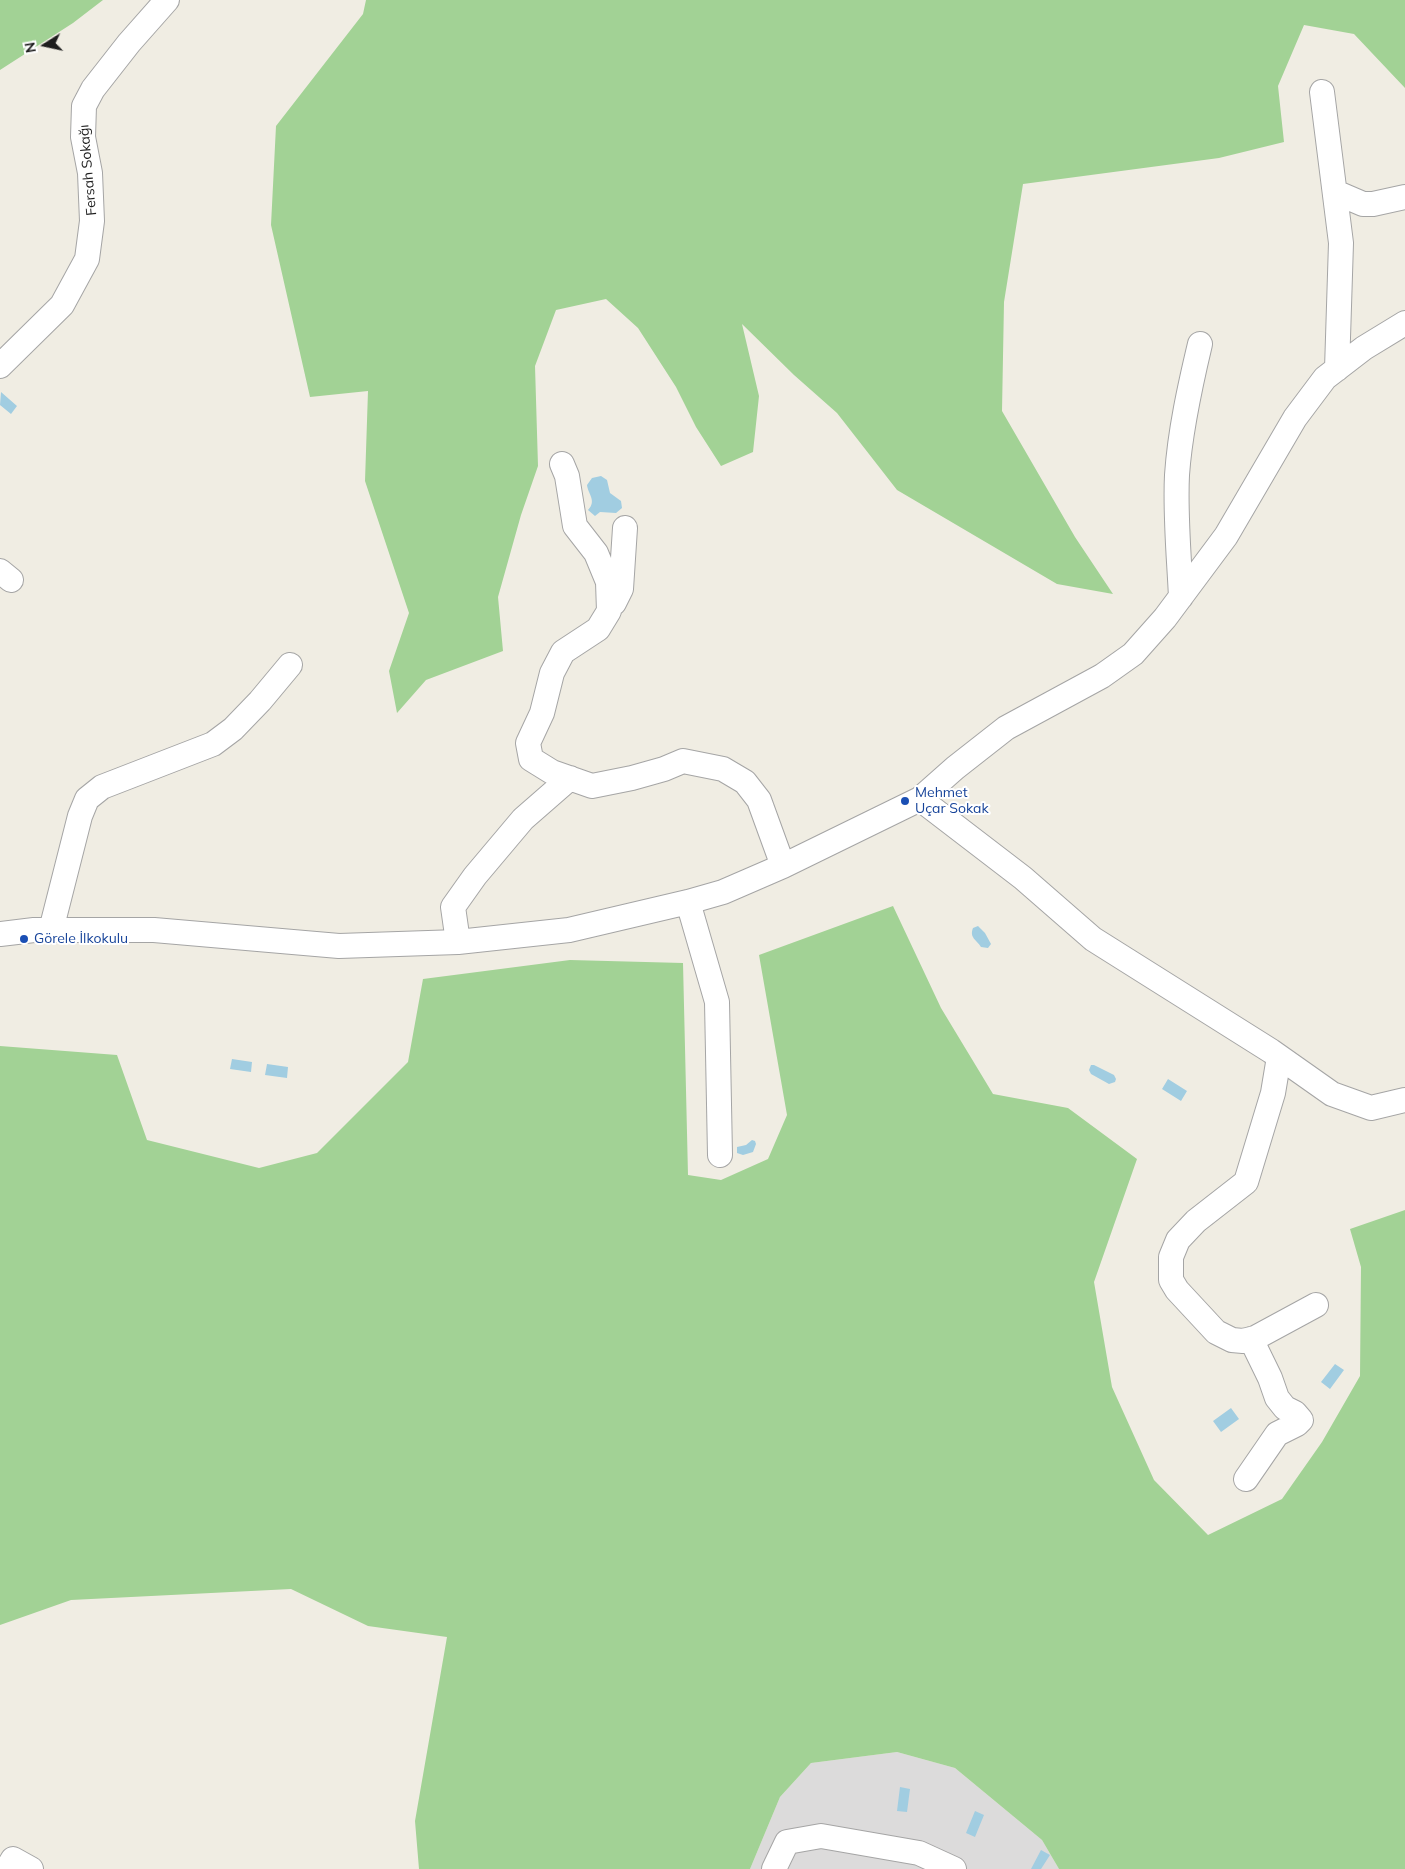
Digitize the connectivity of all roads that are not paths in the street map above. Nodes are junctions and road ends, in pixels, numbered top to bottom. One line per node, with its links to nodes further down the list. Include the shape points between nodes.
1 (167, 0): 7 (street, Fersah Sokağı, via 129,43 93,89 84,106 83,137 90,173 92,221 87,259 62,305)
2 (1322, 92): 3 (street)
3 (1335, 192): 4 (street, via 1363,204); 8 (street, via 1341,243)
4 (1405, 198)
5 (1405, 323): 8 (street)
6 (1200, 344): 11 (street, via 1177,474)
7 (0, 366)
8 (1337, 369): 11 (street, via 1325,378 1295,418 1226,536)
9 (562, 464): 12 (street, via 575,526 596,553 608,582)
10 (625, 528): 12 (street, via 621,590)
11 (1181, 597): 15 (street, via 1133,654 1102,676 1006,728)
12 (609, 611): 14 (street, via 598,629 563,652 552,673 542,713 528,742 531,759)
13 (290, 665): 18 (street, via 233,729 213,744 102,787 87,799)
14 (570, 778): 16 (street, via 592,786 664,769 683,760 723,769 745,782 759,800); 20 (street, via 523,819 453,907)
15 (920, 799): 16 (street); 21 (street, via 1023,878 1093,939)
16 (783, 866): 17 (street, via 723,892)
17 (688, 902): 20 (street, via 569,930); 23 (street, via 717,1002)
18 (51, 930): 19 (street); 20 (street, via 154,930 339,946)
19 (0, 934)
20 (458, 942)
21 (1279, 1057): 22 (street, via 1332,1094 1371,1108); 25 (street, via 1273,1093 1246,1182 1196,1221 1178,1240 1171,1257 1171,1280 1177,1290 1216,1332 1232,1340)
22 (1405, 1100)
23 (720, 1155)
24 (1316, 1305): 25 (street)
25 (1251, 1339): 26 (street, via 1277,1398 1301,1420 1277,1434)
26 (1246, 1479)
27 (7, 1869): 28 (street, via 13,1859)
28 (31, 1869)
29 (774, 1869): 30 (street, via 786,1842 821,1836 919,1853)
30 (954, 1869)

